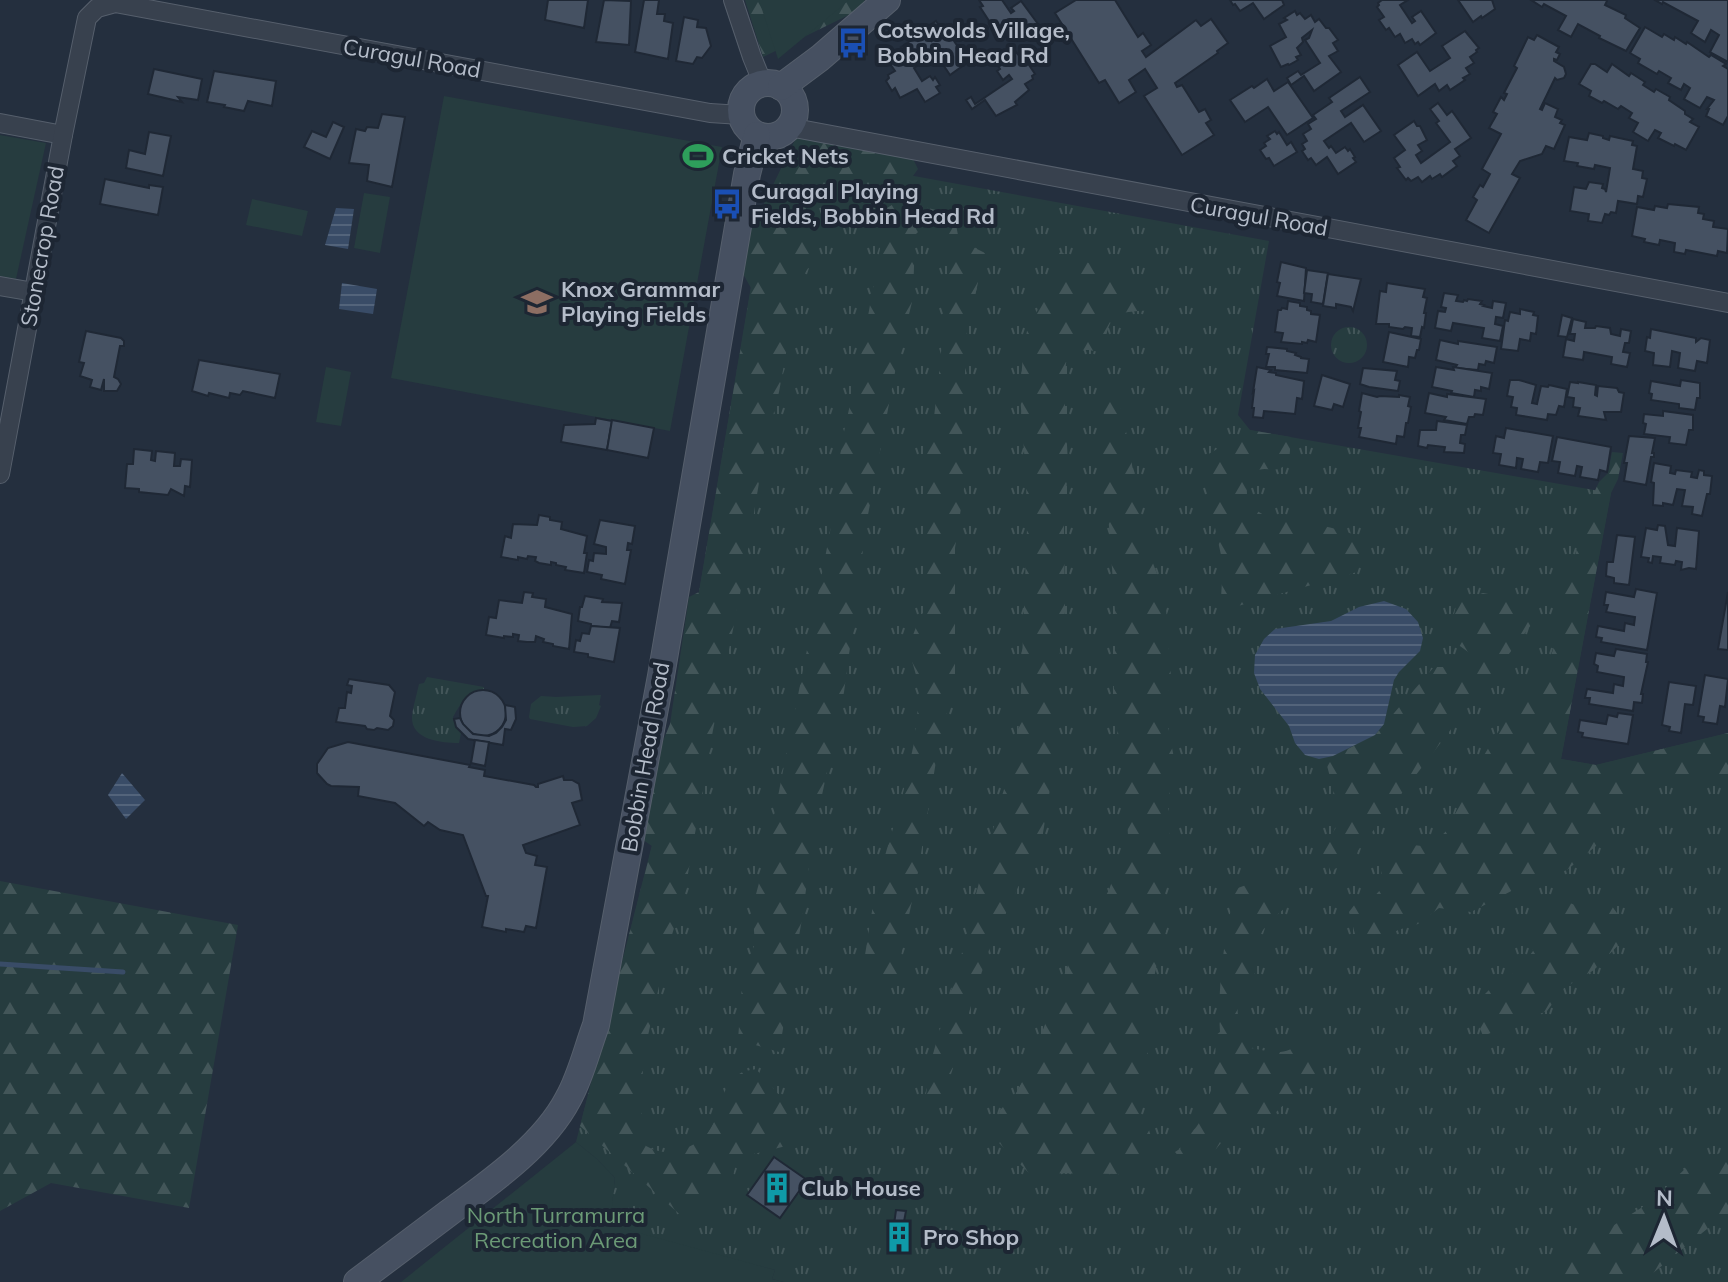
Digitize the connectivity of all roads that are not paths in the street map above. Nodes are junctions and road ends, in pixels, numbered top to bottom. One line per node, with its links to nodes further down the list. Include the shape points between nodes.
1 (733, 0): 4 (street, via 752,57)
2 (887, 0): 4 (main road, via 820,58)
3 (87, 18): 6 (street, Curagul Road, via 97,8 115,3 694,110); 8 (street, Stonecrop Road)
4 (772, 85): 6 (main road, via 755,87 745,96 741,108); 7 (main road, via 793,100)
5 (0, 123): 8 (street)
6 (749, 125): 7 (main road, via 766,138); 13 (main road, Bobbin Head Road, via 747,174 694,489 596,1025 584,1061 569,1098 539,1137 487,1184)
7 (789, 127): 11 (street, Curagul Road)
8 (63, 135): 10 (street, Stonecrop Road)
9 (0, 286): 10 (street)
10 (34, 292): 12 (street, Stonecrop Road)
11 (1728, 303)
12 (0, 474)
13 (357, 1282)

